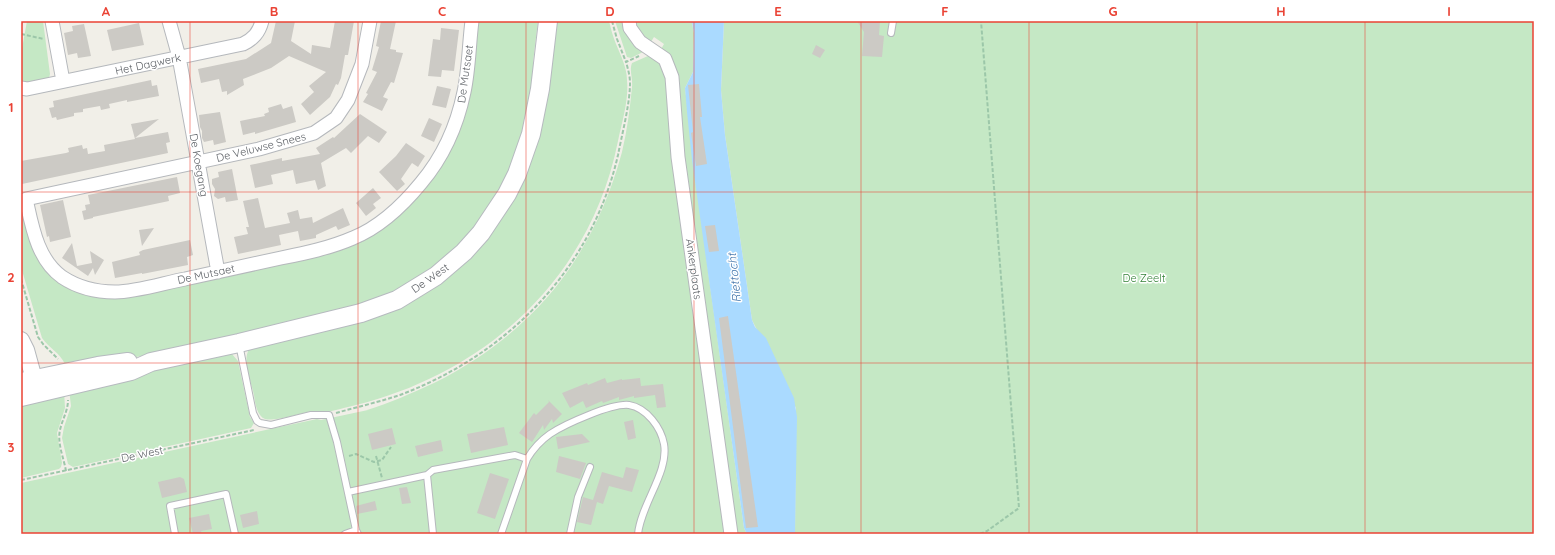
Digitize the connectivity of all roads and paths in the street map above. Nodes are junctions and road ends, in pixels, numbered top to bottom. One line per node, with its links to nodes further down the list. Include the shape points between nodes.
1 (22, 21): 12 (path)
2 (52, 21): 15 (street)
3 (169, 21): 17 (street, De Koegang)
4 (262, 21): 17 (street, Het Dagwerk, via 254,38 243,44)
5 (370, 21): 21 (street, De Veluwse Snees, via 362,64 348,100 336,118 314,133 259,149)
6 (472, 21): 22 (street, De Mutsaet, via 464,91 454,129 438,161 402,205 362,234 330,247)
7 (548, 21): 24 (main road, De West, via 540,89 525,153 507,194 464,252 436,276 397,300 354,315)
8 (612, 21): 18 (path)
9 (629, 21): 16 (street, Ankerplaats, via 630,28 640,42)
10 (892, 21): 13 (lane)
11 (982, 21): 39 (path, via 1019,508)
12 (21, 26)
13 (891, 33)
14 (21, 34): 15 (path)
15 (55, 41): 19 (street)
16 (651, 51): 18 (path); 47 (street, Ankerplaats, via 665,59 672,77 678,157)
17 (179, 57): 19 (street, Het Dagwerk); 21 (street, De Koegang)
18 (626, 62): 26 (path, via 629,92 615,165 607,191 584,242 542,301 508,333 458,367 399,395)
19 (64, 81): 20 (street, Het Dagwerk)
20 (21, 88)
21 (198, 162): 22 (street, De Koegang); 22 (street, De Mutsaet, via 26,199 34,234 43,255 62,276 78,285 97,291 116,292)
22 (218, 272)
23 (21, 340): 25 (street, via 26,350)
24 (239, 343): 25 (main road, De West, via 150,362 131,371); 27 (lane, via 253,413)
25 (25, 388)
26 (329, 415): 27 (lane, via 311,415 271,425); 30 (lane)
27 (260, 424): 35 (path, De West, via 255,430)
28 (391, 447): 32 (path, via 382,460)
29 (376, 456): 32 (path)
30 (340, 458): 32 (path, via 356,454 374,462); 37 (lane)
31 (527, 459): 34 (lane, via 515,455 495,458 433,470); 44 (lane); 46 (lane, via 534,448 549,434 567,425 619,406 628,405 641,409 662,436 664,461)
32 (378, 461): 36 (path)
33 (590, 467): 45 (lane, via 578,497)
34 (427, 475): 36 (lane); 43 (lane)
35 (21, 480)
36 (383, 485): 37 (lane)
37 (348, 492): 38 (lane)
38 (357, 532): 42 (lane)
39 (987, 533): 48 (path)
40 (175, 534): 41 (lane, via 170,506 226,494)
41 (235, 534)
42 (345, 534)
43 (433, 534)
44 (501, 534)
45 (570, 534)
46 (638, 534)
47 (731, 534)
48 (980, 534)

